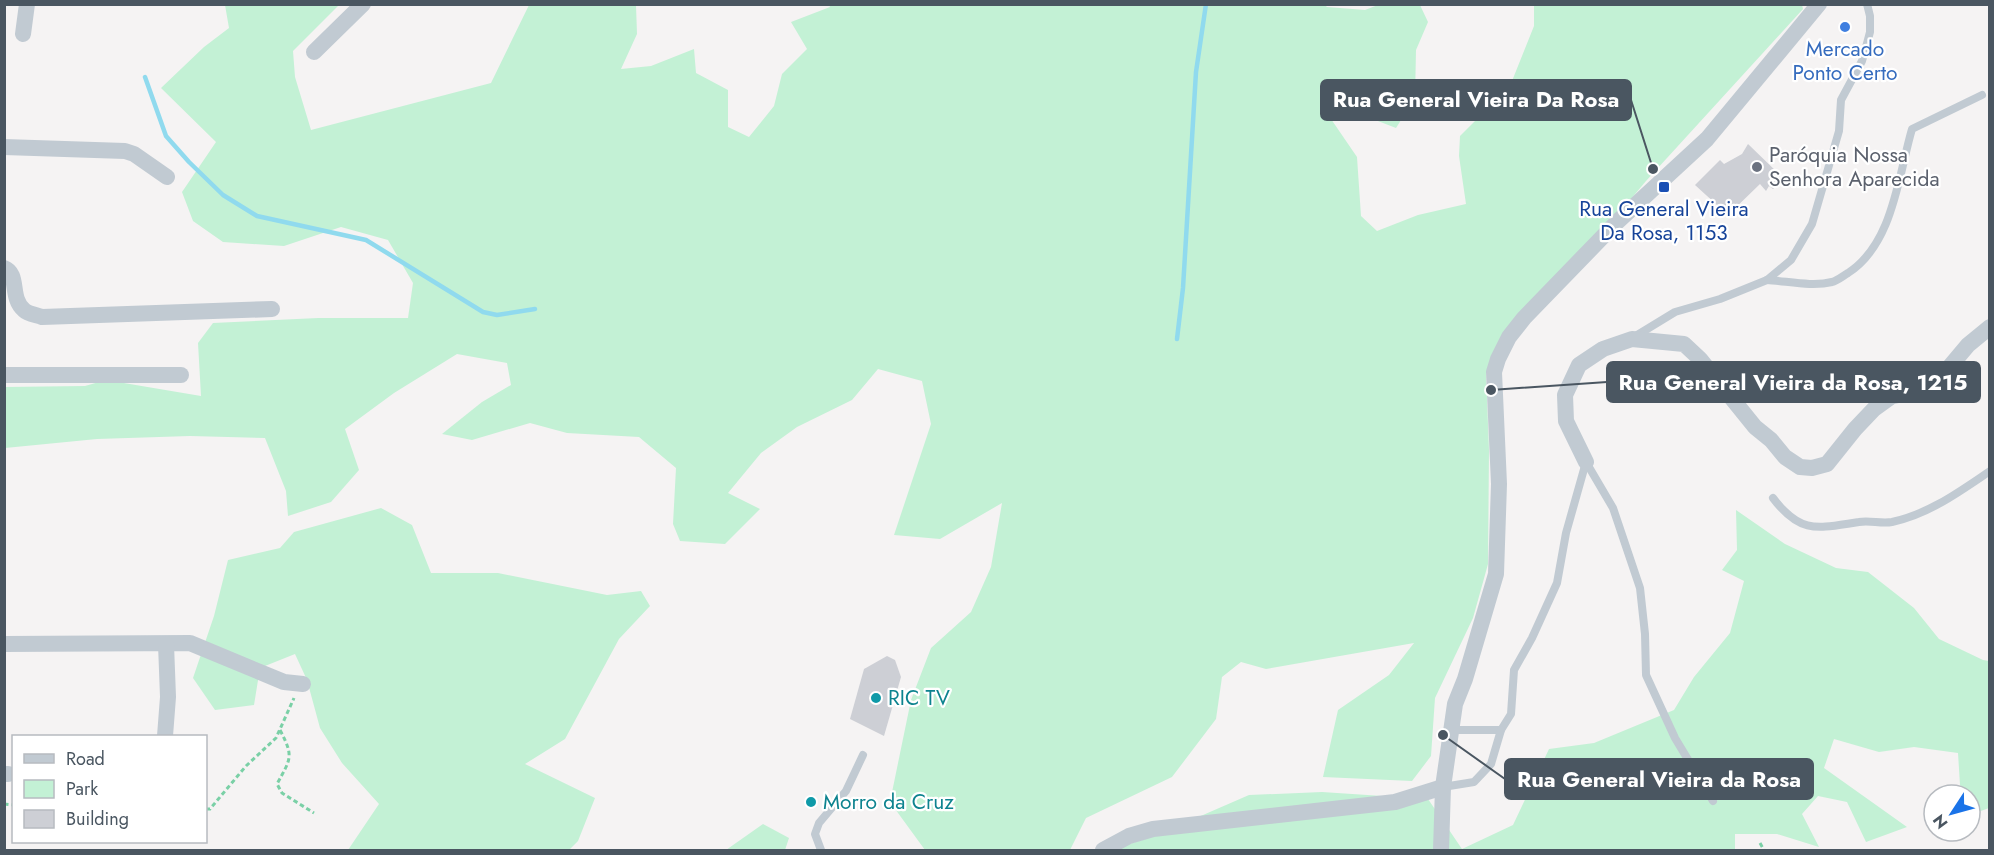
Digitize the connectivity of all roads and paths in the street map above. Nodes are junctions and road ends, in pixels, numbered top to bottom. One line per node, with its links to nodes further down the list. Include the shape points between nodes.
1 (27, 4): 5 (street)
2 (363, 4): 6 (street)
3 (1819, 4): 23 (street, via 1707,139 1616,223 1524,318 1498,359 1494,372 1499,484 1496,574 1455,704)
4 (1867, 4): 11 (lane, via 1870,24 1866,47 1841,100 1839,131 1812,224 1791,260)
5 (23, 34)
6 (314, 52)
7 (1982, 95): 11 (lane, via 1912,129 1901,180 1876,246 1865,260 1833,282)
8 (4, 147): 9 (street, via 125,151)
9 (167, 177)
10 (4, 268): 12 (street, via 14,276 15,298 25,312 42,317)
11 (1767, 280): 14 (lane, via 1675,312)
12 (272, 309)
13 (1989, 327): 14 (street, via 1936,383 1926,390 1892,396 1874,409 1827,464 1812,468 1800,467 1785,457 1684,344)
14 (1632, 339): 17 (street, via 1603,349 1579,365 1564,396 1566,421)
15 (4, 375): 16 (street)
16 (181, 375)
17 (1586, 462): 25 (lane, via 1557,583 1514,670 1511,714); 29 (lane, via 1613,508 1640,588 1646,675 1675,738)
18 (1989, 471): 19 (lane, via 1946,502 1890,522 1804,525 1786,515)
19 (1773, 498)
20 (4, 644): 21 (street)
21 (166, 644): 22 (street, via 198,645 278,680); 26 (street)
22 (303, 684): 24 (path)
23 (1451, 729): 25 (lane); 28 (street)
24 (280, 730): 30 (path); 31 (path, via 290,755 278,788)
25 (1502, 730): 28 (lane, via 1491,764 1474,782)
26 (165, 735)
27 (863, 755): 33 (lane, via 846,791 819,823 815,834)
28 (1443, 787): 34 (street, via 1395,802 1153,829); 35 (street)
29 (1713, 801)
30 (207, 809)
31 (314, 813)
32 (1761, 843): 36 (path)
33 (821, 850)
34 (1103, 850)
35 (1441, 850)
36 (1764, 850)

